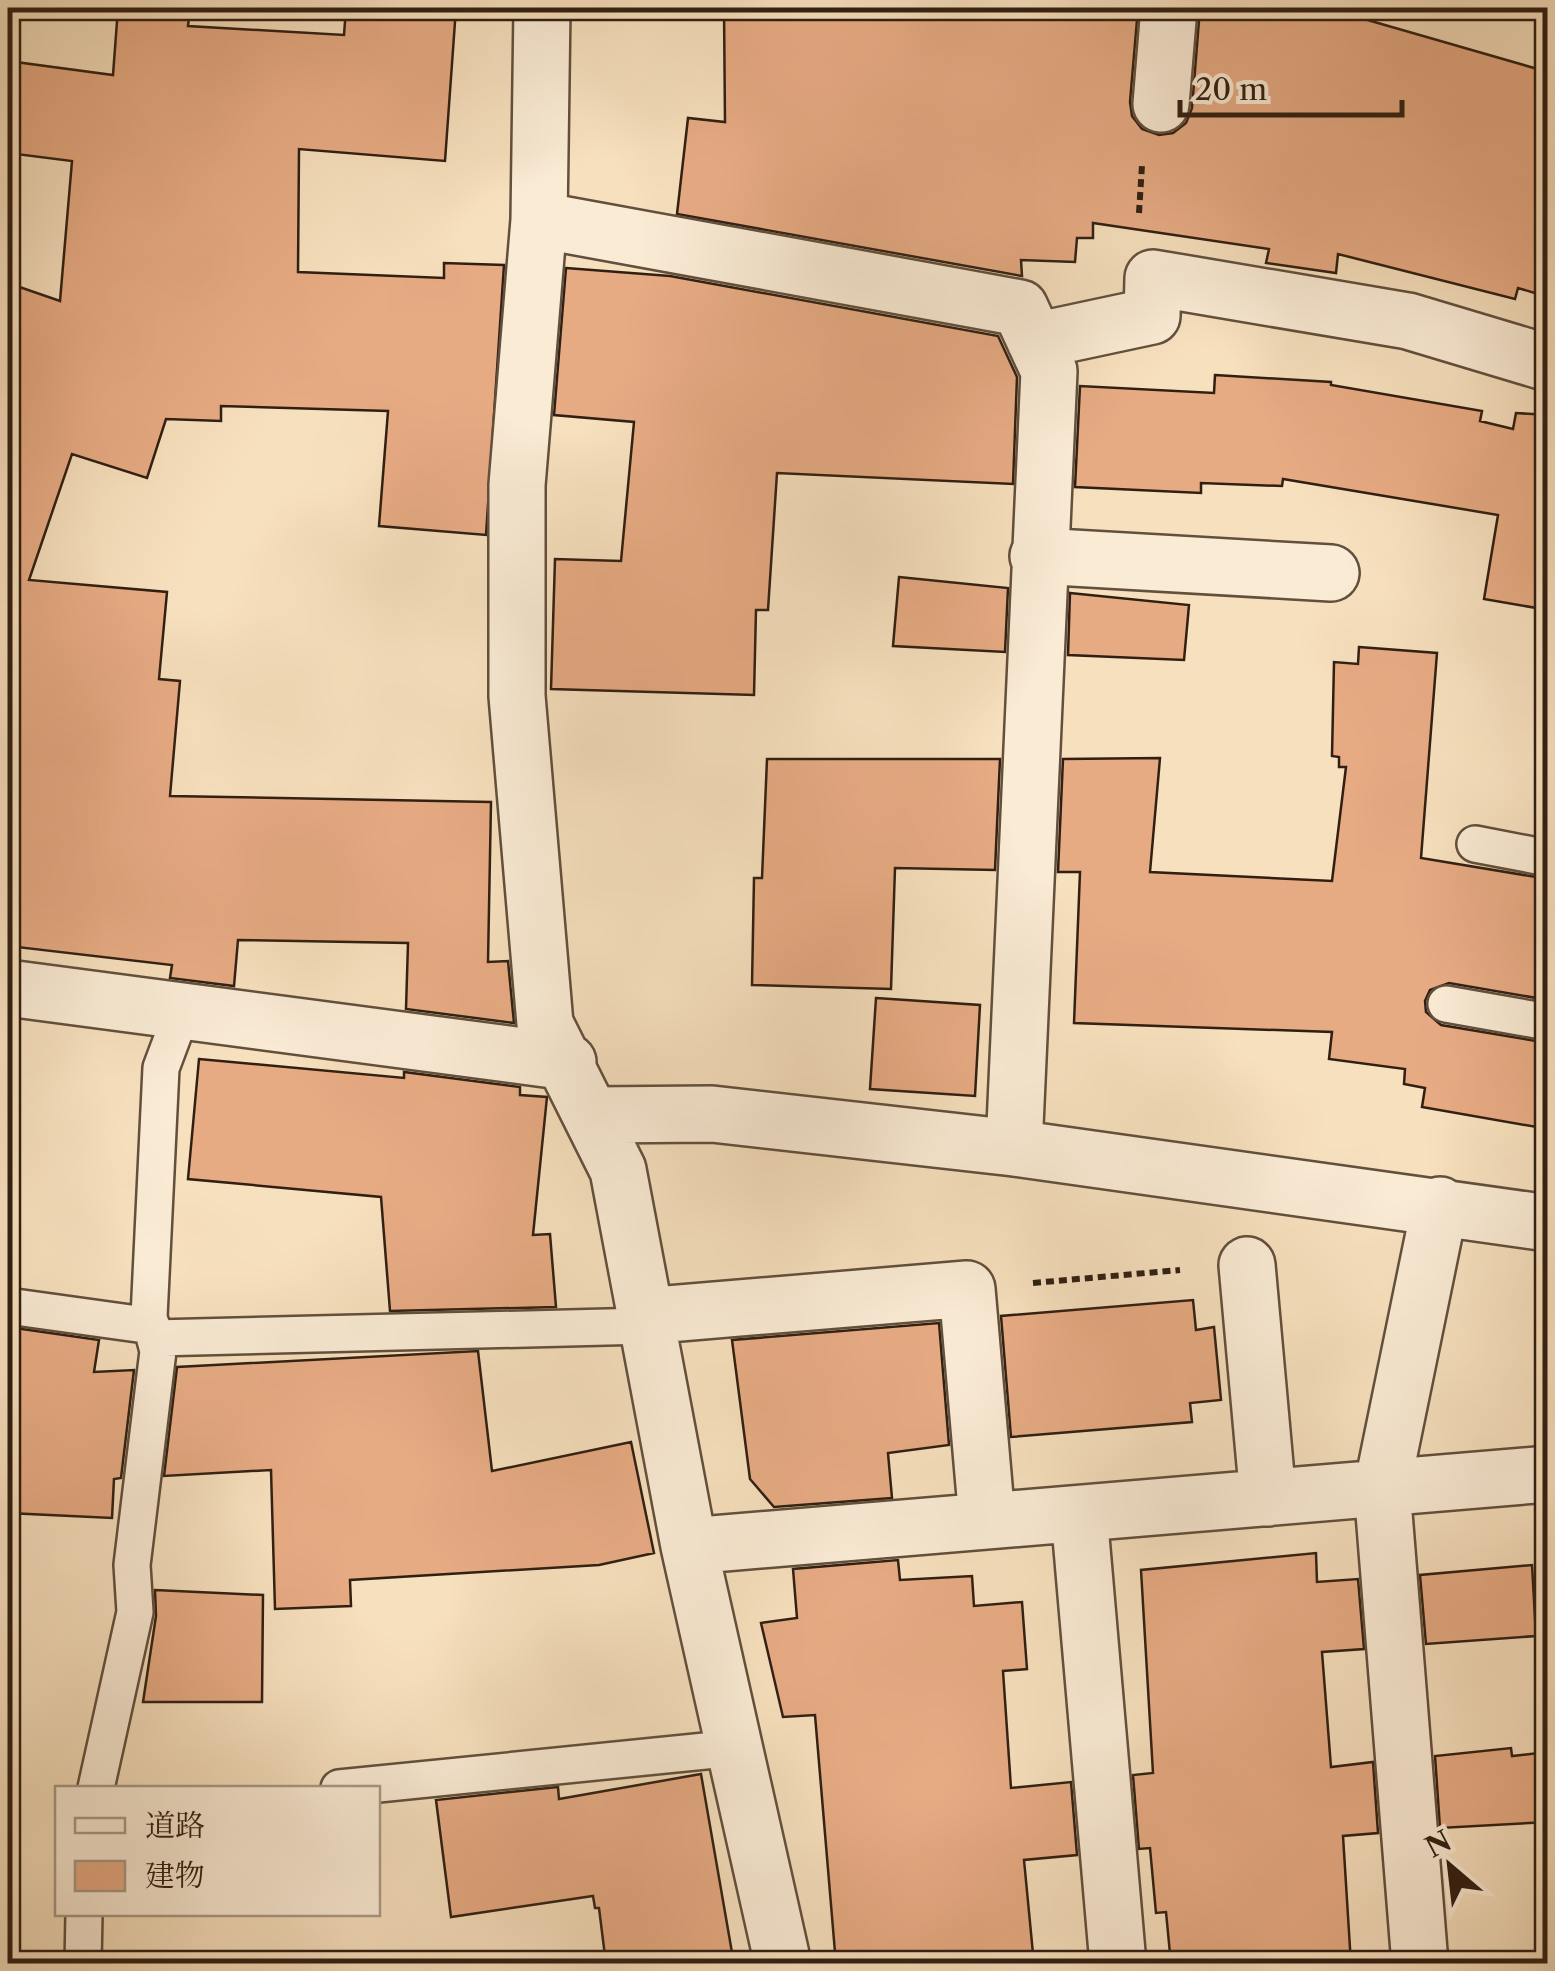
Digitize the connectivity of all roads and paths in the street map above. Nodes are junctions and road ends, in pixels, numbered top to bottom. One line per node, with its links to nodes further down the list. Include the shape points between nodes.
1 (542, 8): 4 (street)
2 (1169, 8): 3 (street)
3 (1161, 104): 5 (path, via 1144,128 1136,246)
4 (539, 220): 6 (street, via 1020,308); 16 (street, via 517,485 516,696 545,1024)
5 (1153, 278): 6 (street, via 1152,316); 7 (street, via 1408,321)
6 (1035, 341): 8 (street, via 1049,371)
7 (1548, 363)
8 (1038, 556): 9 (street); 18 (street)
9 (1331, 573)
10 (1475, 844): 11 (lane)
11 (1548, 858)
12 (8, 988): 14 (street)
13 (1446, 1004): 15 (lane)
14 (182, 1012): 16 (street); 25 (lane, via 161,1068)
15 (1548, 1022)
16 (568, 1062): 17 (street)
17 (592, 1115): 18 (street, via 712,1114); 24 (street, via 618,1170)
18 (1014, 1148): 19 (street)
19 (1440, 1206): 20 (street); 27 (street)
20 (1548, 1223)
21 (1247, 1264): 22 (path); 28 (street)
22 (968, 1289): 24 (street); 30 (street)
23 (8, 1306): 25 (lane)
24 (646, 1321): 25 (lane); 31 (street)
25 (154, 1332): 33 (lane, via 158,1352 132,1564 135,1612)
26 (1548, 1474): 27 (street)
27 (1382, 1488): 28 (street); 39 (street)
28 (1268, 1498): 29 (street)
29 (1079, 1514): 30 (street); 38 (street)
30 (987, 1520): 31 (street)
31 (689, 1546): 32 (street)
32 (735, 1748): 34 (lane); 37 (street)
33 (96, 1786)
34 (359, 1786)
35 (84, 1916): 36 (lane)
36 (82, 1964)
37 (783, 1964)
38 (1118, 1964)
39 (1420, 1964)

